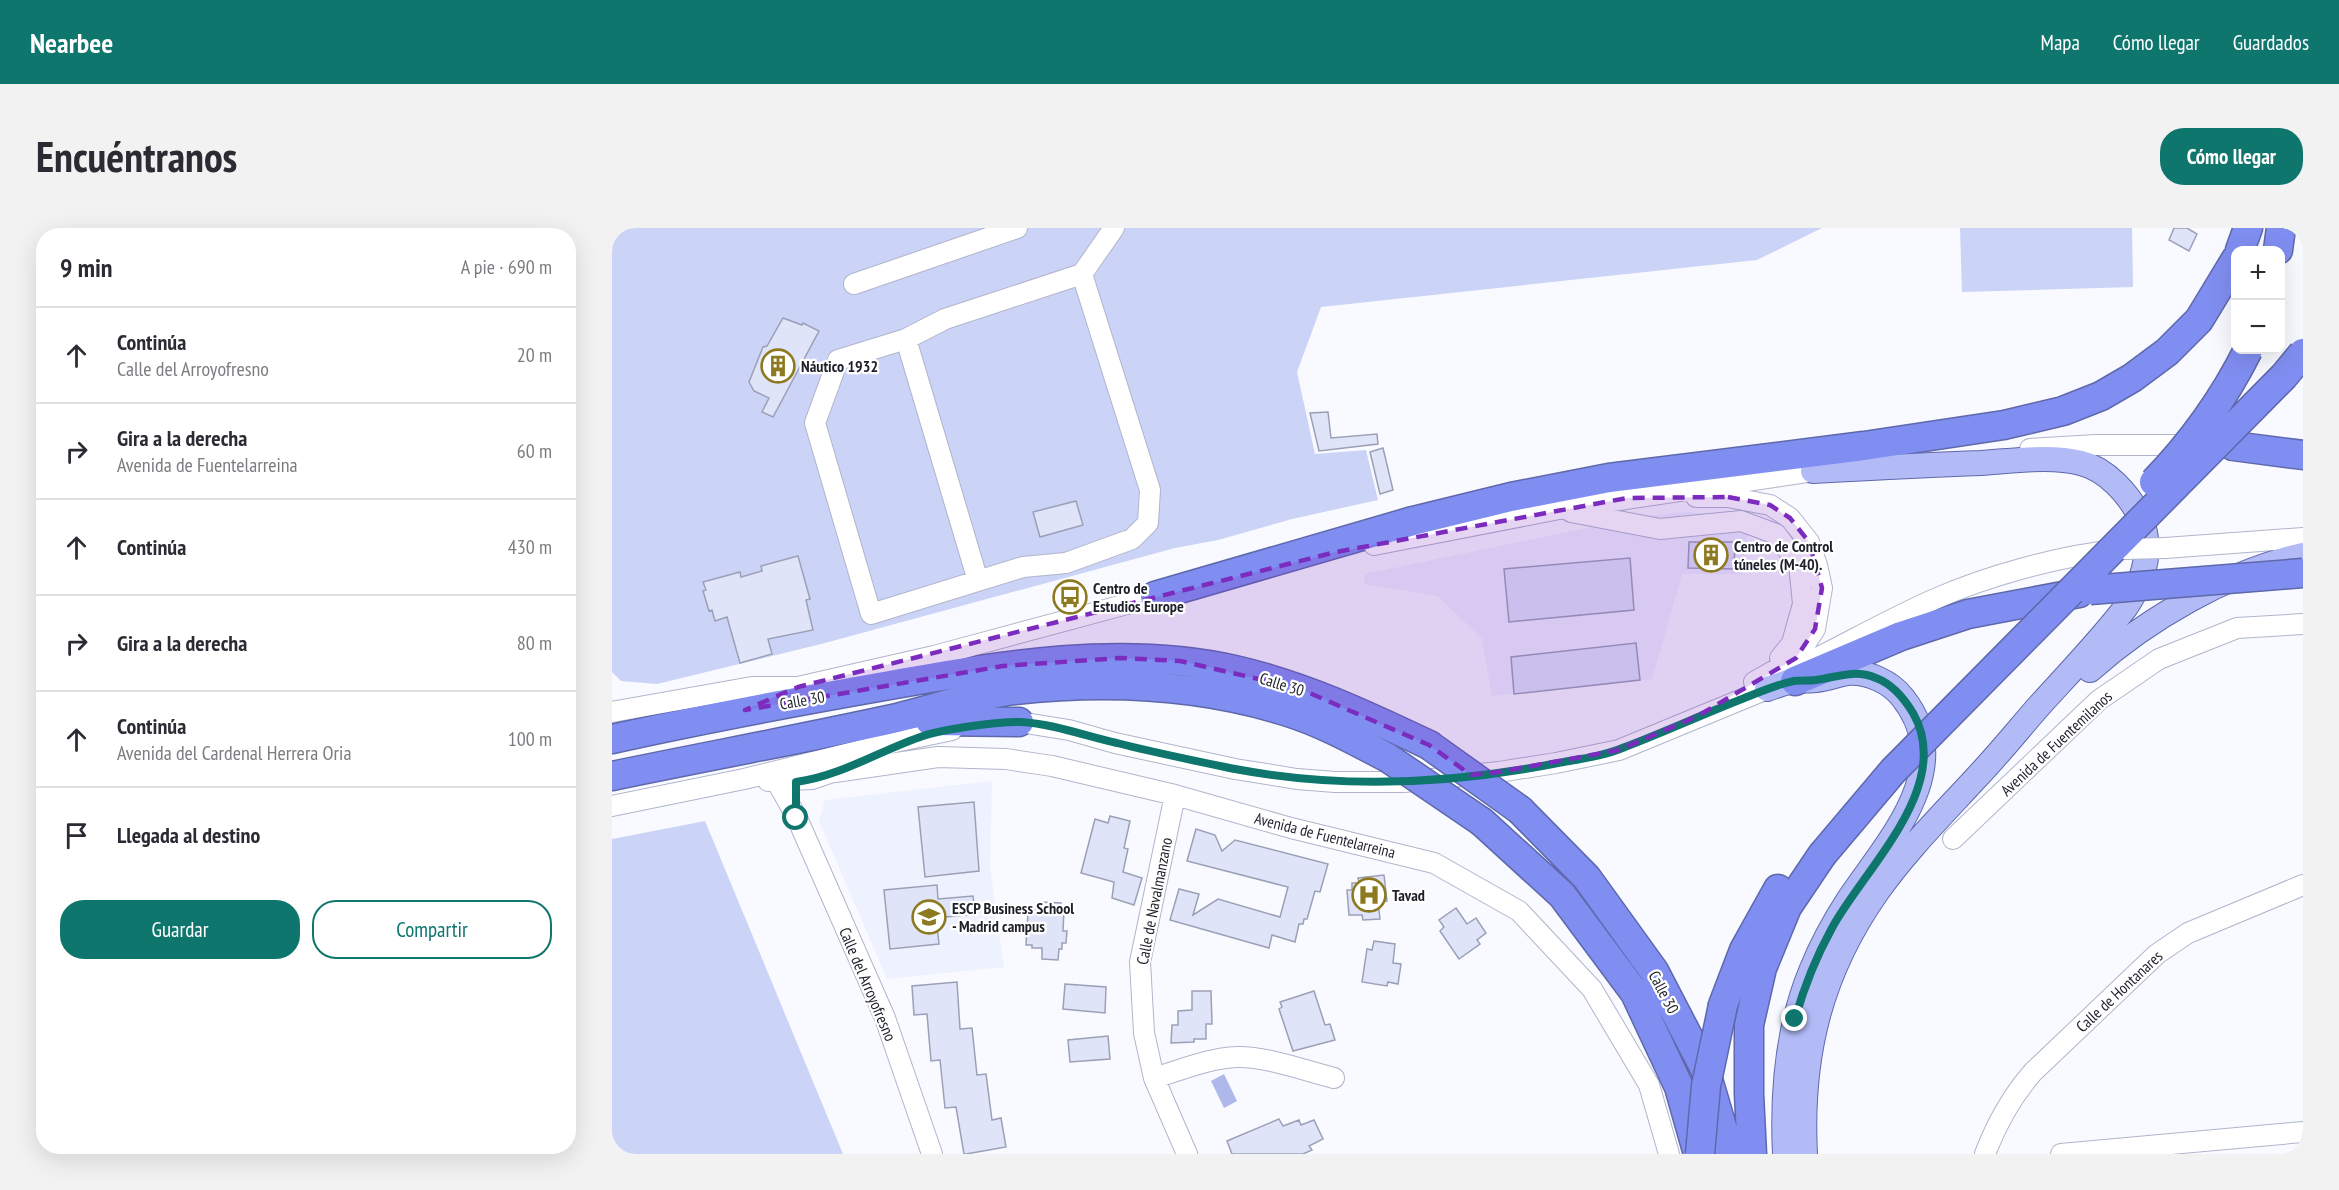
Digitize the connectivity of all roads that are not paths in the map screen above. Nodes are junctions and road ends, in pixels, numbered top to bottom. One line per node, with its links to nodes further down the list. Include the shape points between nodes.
1 (1017, 228): 9 (street)
2 (1113, 228): 8 (street)
3 (2248, 228): 5 (highway)
4 (2281, 228): 6 (highway)
5 (2241, 246)
6 (2279, 246)
7 (2231, 266): 23 (highway, via 2199,320 2167,352 2101,396 2063,411 2004,425 1609,478 1511,497 1413,521)
8 (1082, 274): 10 (street, via 945,319); 22 (street, via 1150,490 1148,523 1132,538 1066,563 1023,567)
9 (854, 284)
10 (906, 339): 22 (street); 22 (street, via 838,360 815,423 871,614)
11 (2303, 353): 42 (highway, bridge)
12 (2246, 354): 42 (highway, bridge, via 2204,423 2169,467 1843,801)
13 (2233, 446): 14 (street); 15 (highway); 16 (street, via 2030,449)
14 (2303, 448)
15 (2303, 455)
16 (1813, 471): 17 (street); 35 (main road, via 2062,460 2098,470 2115,483 2137,511 2147,541 2143,574 2136,591 2114,624)
17 (1627, 498): 18 (street); 26 (street, via 1728,497 1770,505 1790,518 1809,542 1822,588 1815,629 1796,658)
18 (1559, 509): 23 (street, via 1336,552); 26 (street, via 1660,529 1741,521 1776,534 1799,565 1803,604 1792,643)
19 (2303, 538): 26 (street, bridge, via 2124,549 2039,565 1936,598)
20 (2303, 555): 35 (main road, via 2279,560 2223,583 2114,648)
21 (2303, 573): 25 (highway, bridge, via 2090,590 1968,614 1901,636)
22 (978, 581)
23 (1155, 596): 27 (street, via 934,656)
24 (2303, 624): 41 (street, Avenida de Fuentemilanos, via 2236,628 2159,659 2099,700)
25 (1796, 681): 26 (main road); 54 (main road, via 1849,673 1878,678 1896,690 1915,717 1924,752 1917,792 1896,832 1832,926 1802,994 1788,1066)
26 (1767, 682): 31 (street, via 1619,750 1556,764 1404,782 1297,779)
27 (798, 687): 28 (highway); 29 (street, via 752,687)
28 (745, 710): 33 (highway, Calle 30); 52 (highway, Calle 30, bridge, via 1003,666 1132,659 1180,661 1234,670 1351,707 1429,745 1520,810 1587,878 1654,971 1705,1069)
29 (612, 712)
30 (889, 720): 31 (highway); 36 (highway, Calle 30); 51 (highway, Calle 30, bridge, via 1005,692 1122,684 1179,688 1231,696 1287,711 1335,730 1388,758 1482,822 1562,895 1635,993 1679,1087)
31 (1019, 722): 32 (street)
32 (926, 735): 34 (street, Avenida de Fuentelarreina); 37 (street)
33 (612, 739)
34 (835, 772): 38 (street, Avenida de Fuentelarreina); 39 (street, Avenida de Fuentelarreina, via 938,757 1006,759)
35 (1982, 772): 55 (main road, via 1887,878 1841,954 1822,999 1808,1053)
36 (612, 776)
37 (744, 779): 38 (street, Avenida de Fuentelarreina); 40 (street)
38 (786, 782): 48 (street, Calle del Arroyofresno, via 796,818 885,1018)
39 (1175, 795): 44 (street, Calle de Navalmanzano, via 1140,962 1144,1033); 50 (street, Avenida de Fuentelarreina, via 1434,863 1519,911 1592,989 1649,1085)
40 (612, 806)
41 (1953, 839)
42 (1816, 849): 51 (highway, bridge, via 1774,896 1744,950 1723,1005 1706,1086); 53 (highway, via 1762,968 1749,1025)
43 (2303, 885): 56 (street, Calle de Hontanares, via 2188,933 2157,954 2033,1072 2021,1086)
44 (1154, 1078): 45 (street, via 1238,1057); 49 (street, Calle de Navalmanzano)
45 (1334, 1078)
46 (2303, 1132): 47 (street)
47 (2179, 1149): 57 (street)
48 (932, 1154)
49 (1187, 1154)
50 (1670, 1154)
51 (1699, 1154)
52 (1730, 1154)
53 (1752, 1154)
54 (1785, 1154)
55 (1805, 1154)
56 (1984, 1154)
57 (2061, 1154)

